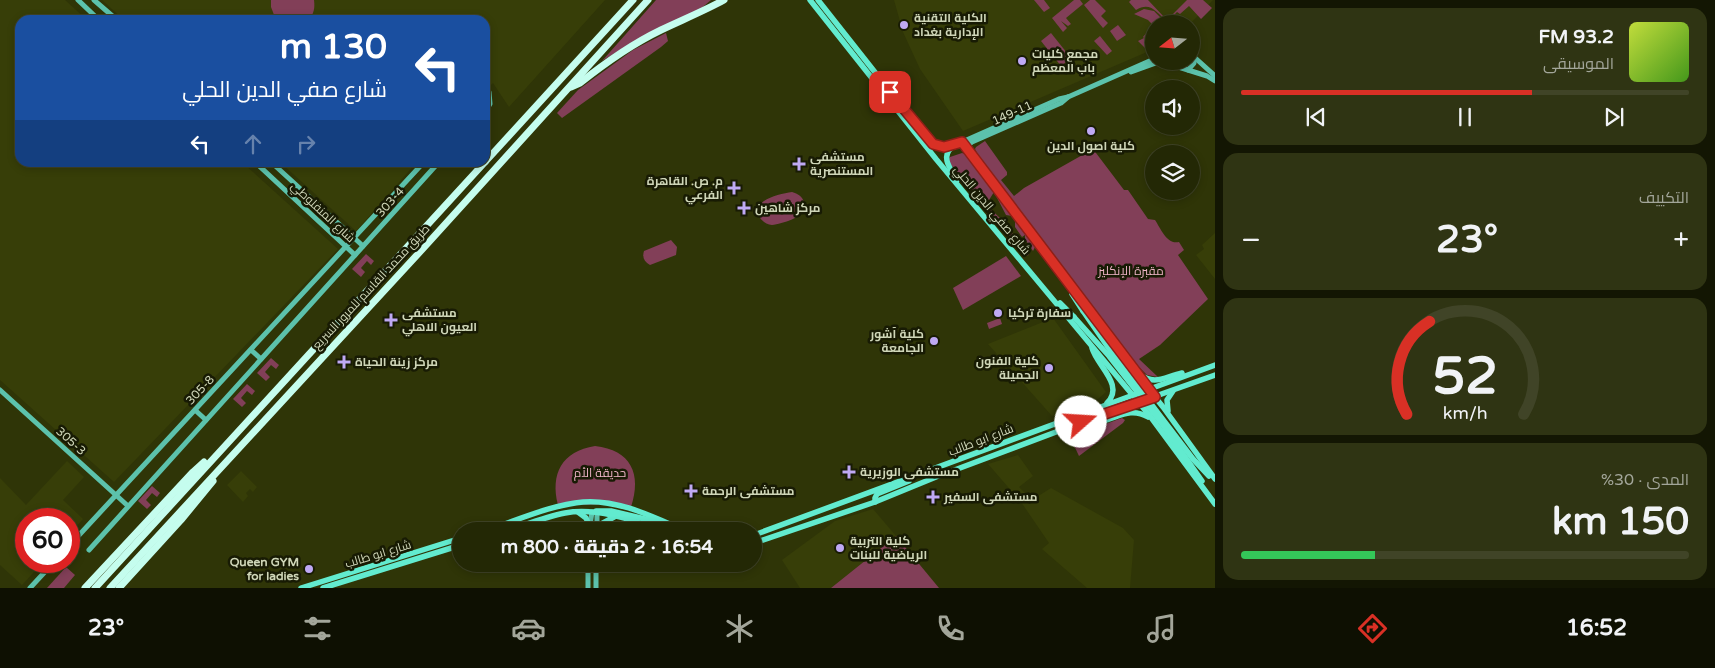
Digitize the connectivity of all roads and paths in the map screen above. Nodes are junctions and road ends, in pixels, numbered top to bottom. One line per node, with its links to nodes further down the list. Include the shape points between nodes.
1 (78, 0): 9 (street)
2 (94, 0): 8 (street)
3 (633, 0): 22 (highway, طريق محمد القاسم للمرور السريع)
4 (724, 0): 18 (highway, via 631,46)
5 (810, 0): 30 (main road, شارع صفي الدين الحلي)
6 (818, 0): 20 (main road, via 926,138 939,147)
7 (647, 1): 18 (highway, طريق محمد القاسم للمرور السريع)
8 (100, 5): 9 (street); 10 (street)
9 (92, 14)
10 (111, 15)
11 (1200, 62): 16 (street)
12 (1145, 63): 15 (street, 149-11)
13 (1145, 67): 15 (street, 149-11)
14 (1188, 70): 17 (street)
15 (1126, 72): 19 (street, 149-11)
16 (1215, 76)
17 (1215, 81)
18 (566, 90): 91 (highway, طريق محمد القاسم للمرور السريع)
19 (1068, 97): 20 (street, 149-11); 21 (street, 149-11, via 972,142)
20 (958, 143): 21 (main road, شارع صفي الدين الحلي); 30 (main road, via 947,152 946,158)
21 (968, 150): 39 (main road, شارع صفي الدين الحلي)
22 (490, 157)
23 (260, 167): 29 (street, شارع المنفلوطي)
24 (269, 167): 29 (street)
25 (276, 167): 32 (street, شارع المنفلوطي)
26 (420, 167): 31 (street, 303-4)
27 (435, 167): 33 (street, 303-4)
28 (480, 167): 63 (highway, طريق محمد القاسم للمرور السريع)
29 (266, 172): 34 (street, شارع المنفلوطي)
30 (960, 187): 40 (main road, شارع صفي الدين الحلي)
31 (399, 190): 33 (street); 35 (street, 303-4)
32 (310, 198): 34 (street); 35 (street, شارع المنفلوطي)
33 (407, 198): 37 (street, 303-4)
34 (303, 206): 36 (street, شارع المنفلوطي)
35 (355, 238): 36 (street, 303-4); 37 (street, شارع المنفلوطي)
36 (346, 246): 38 (street, شارع المنفلوطي); 42 (street, 305-8)
37 (364, 246): 38 (street, 303-4)
38 (355, 255): 43 (street, 305-8)
39 (1059, 271): 45 (main road, شارع صفي الدين الحلي); 67 (main road, bridge, via 1112,353 1193,458)
40 (1042, 286): 41 (main road, شارع صفي الدين الحلي); 71 (main road, bridge, via 1109,356 1148,405)
41 (1091, 346): 49 (main road, شارع صفي الدين الحلي); 56 (main road, via 1113,386 1112,397)
42 (251, 350): 43 (street); 58 (street, 305-8)
43 (261, 359): 60 (street, 305-8)
44 (1215, 365): 46 (main road, شارع ابو طالب)
45 (1133, 369): 46 (main road, via 1150,381); 48 (main road, شارع صفي الدين الحلي)
46 (1191, 373): 50 (main road, شارع ابو طالب)
47 (1215, 375): 52 (main road, شارع ابو طالب)
48 (1139, 377): 49 (main road, via 1135,387); 50 (main road, شارع صفي الدين الحلي)
49 (1125, 386): 53 (main road, شارع صفي الدين الحلي)
50 (1148, 389): 53 (main road, شارع ابو طالب); 54 (main road, شارع صفي الدين الحلي)
51 (0, 390): 68 (street, 305-3)
52 (1175, 390): 54 (main road, شارع ابو طالب); 62 (main road, via 1166,404)
53 (1132, 395): 55 (main road, شارع صفي الدين الحلي); 56 (main road, شارع ابو طالب)
54 (1155, 397): 55 (main road, شارع ابو طالب); 57 (main road, شارع صفي الدين الحلي)
55 (1138, 402): 59 (main road, شارع صفي الدين الحلي); 61 (main road, شارع ابو طالب)
56 (1102, 406): 64 (main road, شارع ابو طالب)
57 (1163, 407): 59 (main road, via 1153,406); 62 (main road, شارع صفي الدين الحلي)
58 (195, 410): 60 (street); 68 (street, 305-8)
59 (1151, 418): 61 (main road, via 1134,412 1100,421); 71 (main road, شارع صفي الدين الحلي)
60 (206, 420): 72 (street, 305-8)
61 (1088, 420): 66 (main road, شارع ابو طالب)
62 (1172, 420): 67 (main road, شارع صفي الدين الحلي)
63 (219, 452): 96 (highway, via 193,472); 97 (highway, طريق محمد القاسم للمرور السريع)
64 (933, 469): 65 (main road, شارع ابو طالب); 66 (main road)
65 (916, 475): 70 (main road, via 902,485 877,494); 85 (main road, شارع ابو طالب)
66 (936, 477): 70 (main road, شارع ابو طالب)
67 (1215, 481)
68 (116, 495): 72 (street, 305-3); 86 (street, 305-8)
69 (585, 502): 74 (main road, via 593,506); 76 (main road); 84 (main road, via 616,505)
70 (875, 502): 87 (main road, شارع ابو طالب)
71 (1215, 504)
72 (128, 506): 90 (street, 305-8)
73 (578, 512): 74 (main road); 77 (main road); 78 (main road)
74 (595, 512): 75 (main road); 79 (street); 80 (street); 83 (main road, via 612,511)
75 (615, 516): 81 (main road); 82 (main road)
76 (512, 522)
77 (535, 522)
78 (587, 522)
79 (591, 522)
80 (596, 522)
81 (604, 522)
82 (635, 522)
83 (653, 522)
84 (663, 522)
85 (762, 531)
86 (80, 534)
87 (762, 540)
88 (452, 541): 100 (main road, شارع ابو طالب)
89 (452, 548): 101 (main road, شارع ابو طالب)
90 (89, 550)
91 (138, 562): 98 (highway, طريق محمد القاسم للمرور السريع); 99 (highway)
92 (588, 572): 102 (street)
93 (596, 572): 103 (street)
94 (44, 573): 95 (street)
95 (30, 588)
96 (85, 588)
97 (94, 588)
98 (110, 588)
99 (119, 588)
100 (301, 588)
101 (323, 588)
102 (588, 588)
103 (596, 588)

